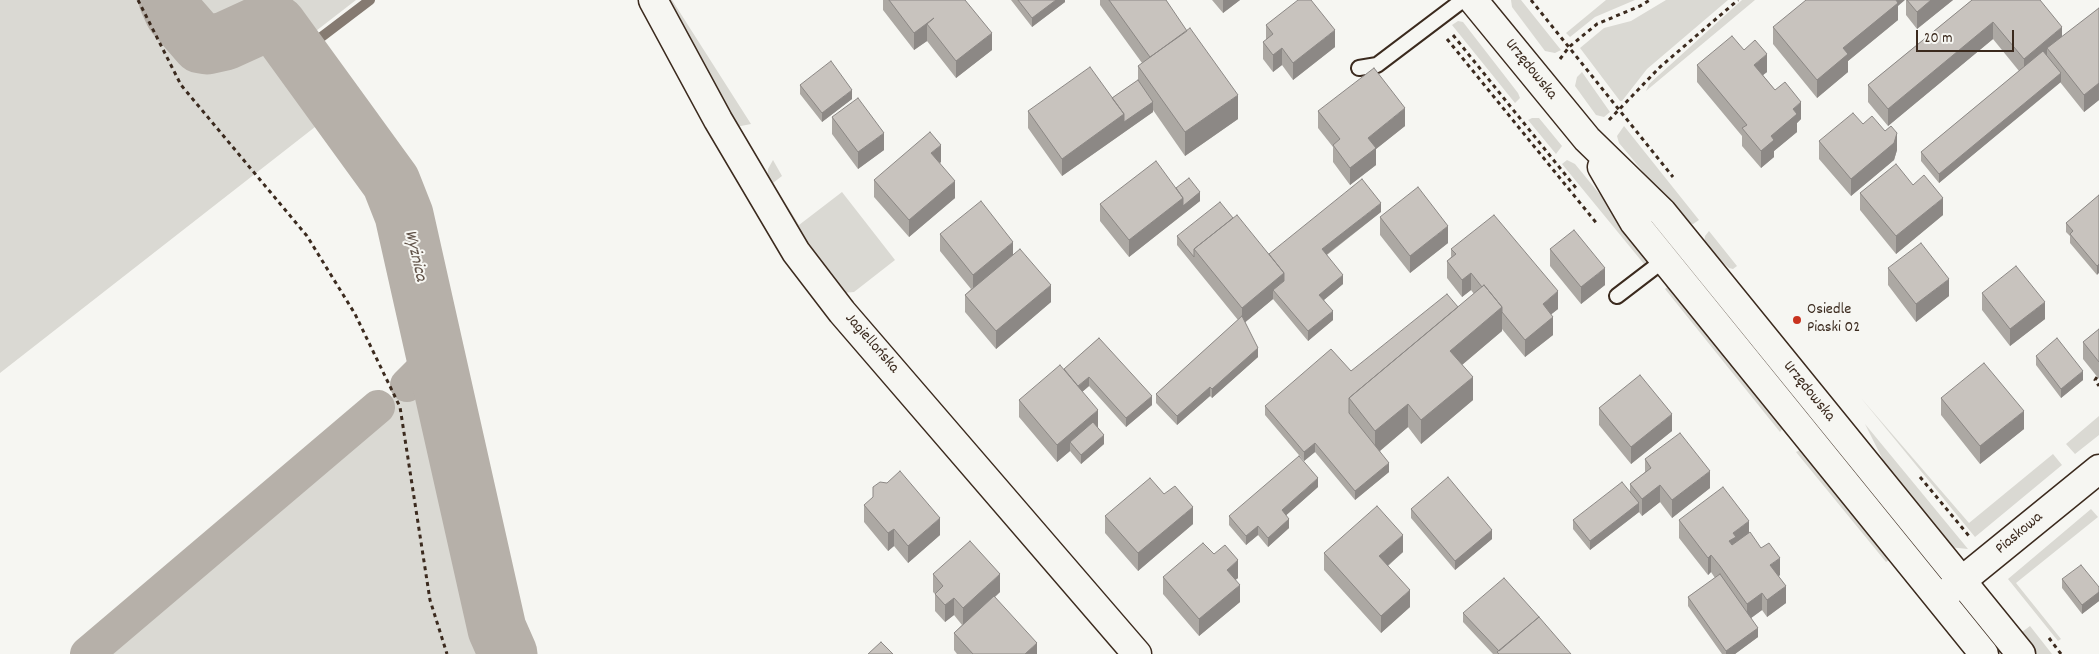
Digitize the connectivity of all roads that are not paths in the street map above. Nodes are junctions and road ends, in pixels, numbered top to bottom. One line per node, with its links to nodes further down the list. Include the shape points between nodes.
1 (653, 0): 14 (street, Jagiellońska, via 718,120 796,252 842,312)
2 (1463, 0): 4 (lane)
3 (1473, 0): 7 (street, Urzędowska)
4 (1377, 65): 5 (lane); 6 (lane)
5 (1359, 68)
6 (1369, 80)
7 (1586, 139): 8 (street, Urzędowska, via 1662,212); 9 (street, Urzędowska, via 1634,222)
8 (1687, 242): 9 (lane); 12 (street, Urzędowska)
9 (1664, 260): 10 (lane); 13 (street, Urzędowska)
10 (1617, 296)
11 (2099, 469): 12 (street, Piaskowa)
12 (1962, 581): 13 (street, Piaskowa); 16 (street, Urzędowska)
13 (1940, 599): 15 (street, Urzędowska)
14 (1137, 654)
15 (1984, 654)
16 (2021, 654)

